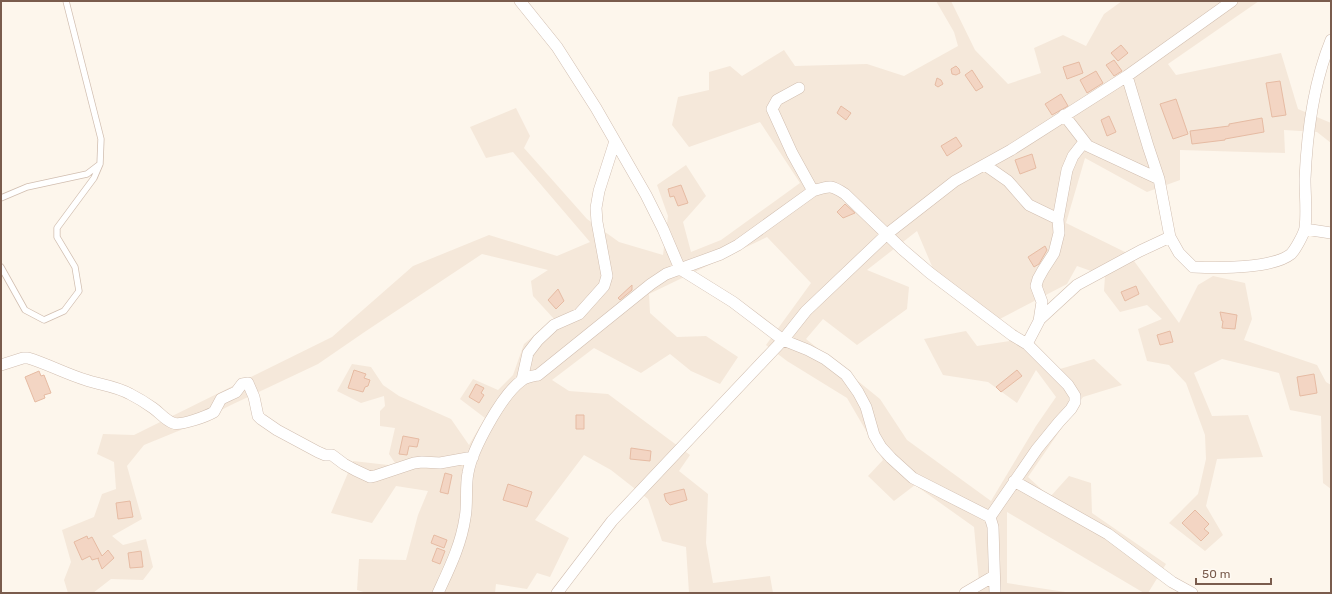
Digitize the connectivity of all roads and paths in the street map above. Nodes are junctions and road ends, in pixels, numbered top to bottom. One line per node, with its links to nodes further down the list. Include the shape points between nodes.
1 (66, 1): 10 (lane, via 100,139)
2 (520, 1): 8 (street, via 557,47)
3 (1232, 1): 5 (street)
4 (1331, 40): 16 (street, via 1318,76 1311,109 1305,178)
5 (1127, 76): 7 (street); 12 (street)
6 (799, 88): 13 (street, via 777,100 772,110)
7 (1064, 115): 9 (street); 11 (street)
8 (615, 141): 21 (street, via 653,207); 26 (street, via 596,208 607,276 604,286 578,314 554,325 538,340 528,353)
9 (1084, 142): 12 (street, via 1096,151); 15 (street, via 1073,156 1067,170)
10 (100, 164): 14 (lane, via 87,174 27,187); 20 (lane, via 94,178 57,228 57,236 75,267 79,291 64,311 44,320 25,310)
11 (985, 165): 15 (street, via 1008,181 1029,205); 18 (street, via 955,181)
12 (1159, 179): 19 (street)
13 (813, 191): 18 (street, via 828,186 834,187 845,194); 21 (street, via 738,245)
14 (1, 198)
15 (1058, 219): 22 (street, via 1059,233 1054,253 1042,270 1036,286 1042,302)
16 (1305, 229): 17 (street); 19 (street, via 1292,254 1267,264 1193,267 1178,253)
17 (1331, 233)
18 (887, 234): 23 (street, via 806,311); 24 (street, via 930,273 1012,335)
19 (1170, 237): 22 (street, via 1132,254 1077,285)
20 (1, 267)
21 (680, 269): 23 (street, via 733,302); 26 (street, via 651,284 538,375)
22 (1039, 321): 24 (street)
23 (783, 340): 29 (street, via 825,359 846,376 866,407 874,435 881,447 901,468 919,481); 32 (street, via 612,521)
24 (1028, 344): 28 (street, via 1068,385 1075,396 1075,402)
25 (1, 365): 27 (street, via 23,358 34,360 88,381 112,386 129,393 174,423 193,420 214,412 221,399 236,392 242,384 248,383 261,419 318,452 332,455 370,477 414,463 440,463)
26 (522, 380): 27 (street, via 507,395 494,415)
27 (473, 457): 31 (street, via 468,472 466,518 452,562)
28 (1014, 480): 29 (street); 35 (street, via 1108,534 1172,582)
29 (990, 517): 30 (street, via 993,527)
30 (994, 576): 33 (street); 34 (street)
31 (438, 593)
32 (557, 593)
33 (965, 593)
34 (995, 593)
35 (1192, 593)

